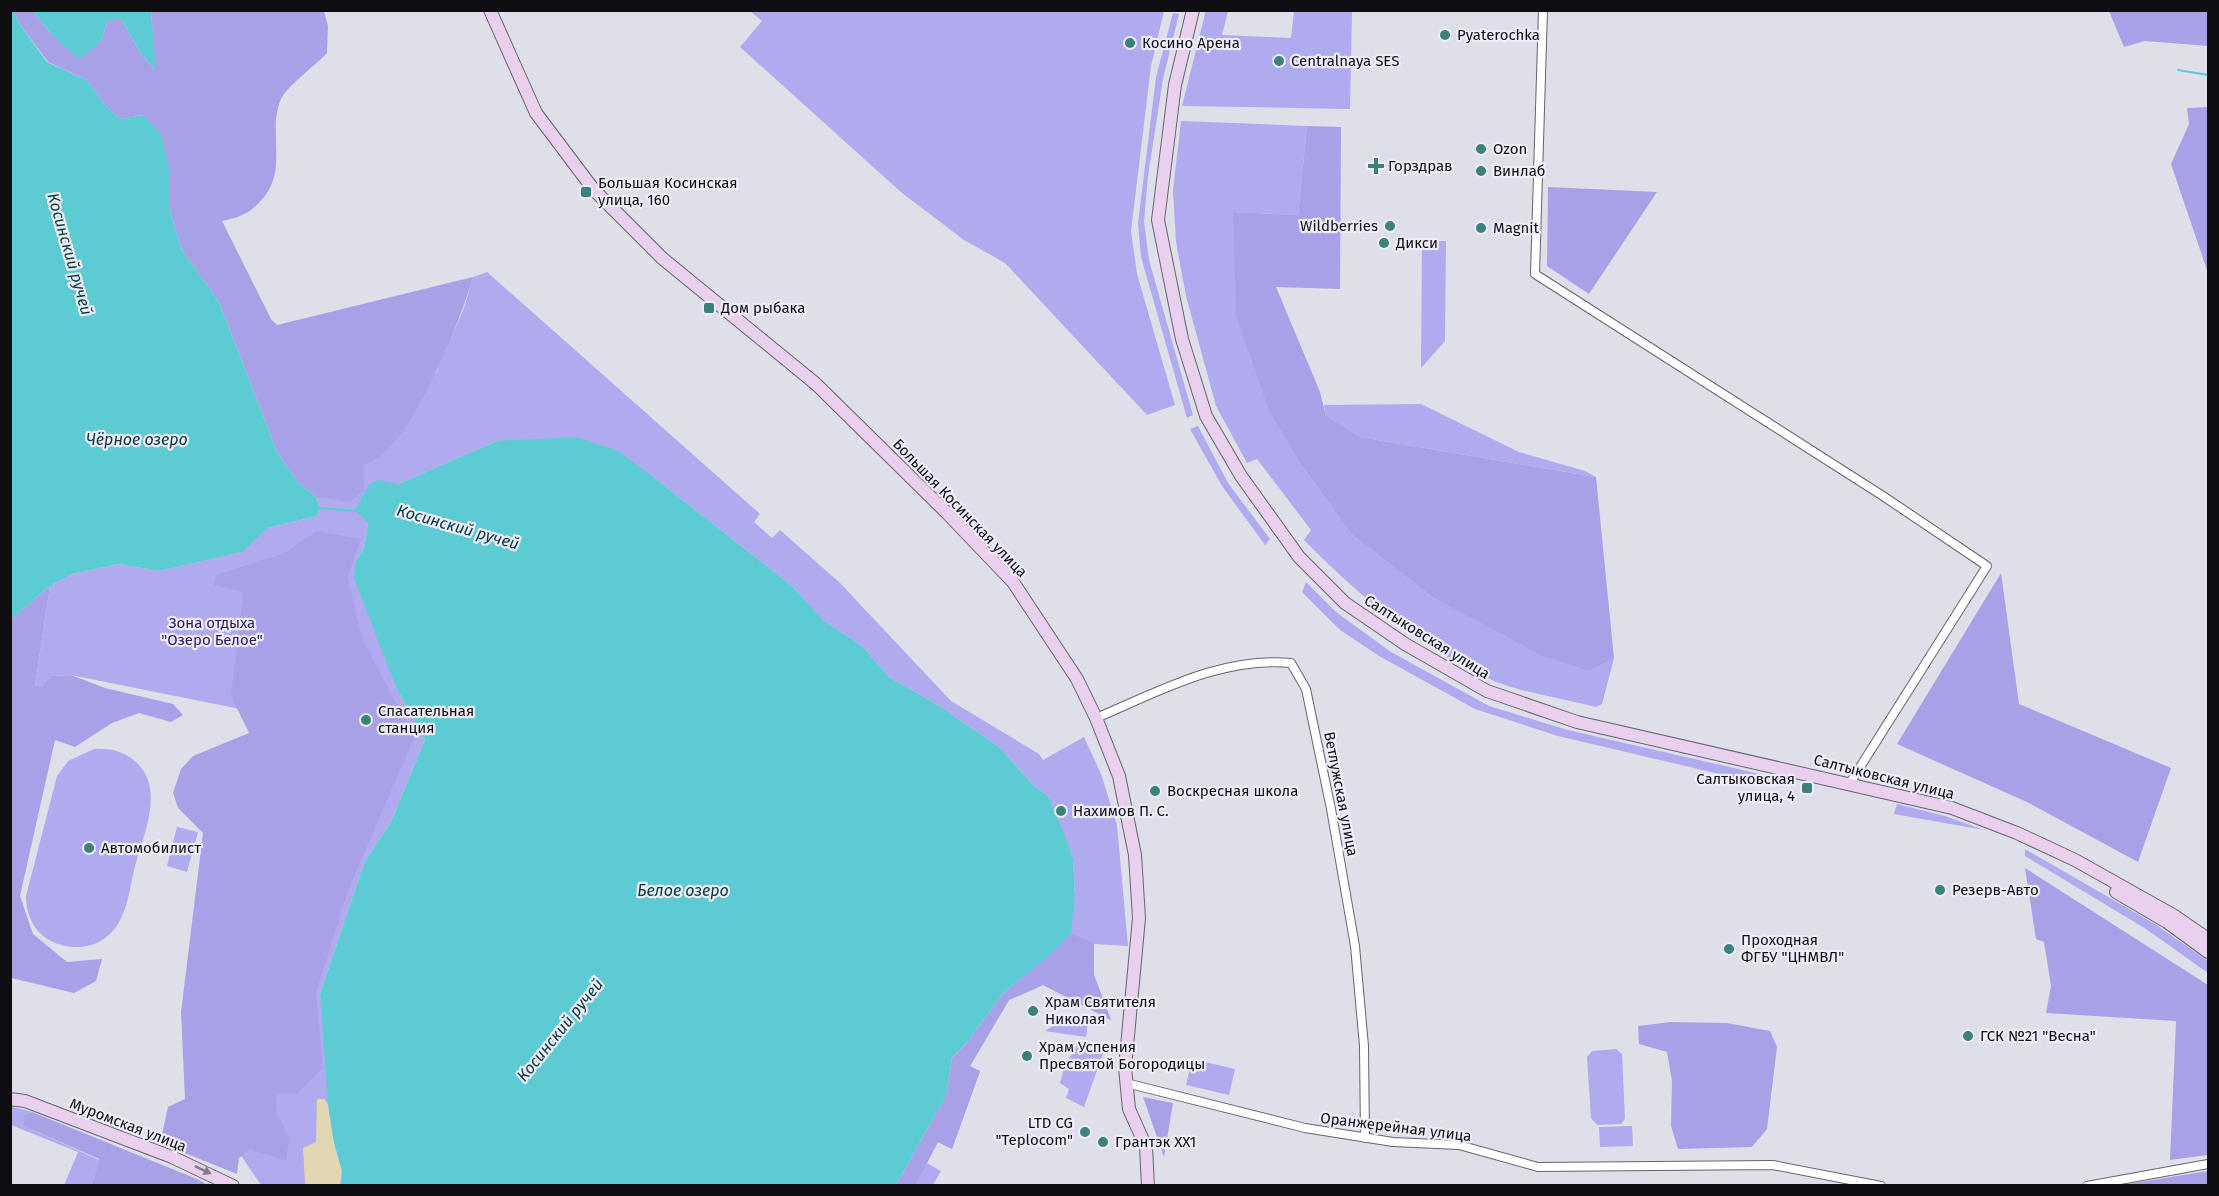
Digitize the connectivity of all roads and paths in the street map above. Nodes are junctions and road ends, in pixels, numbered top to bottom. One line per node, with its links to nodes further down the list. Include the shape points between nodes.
1 (490, 10): 4 (main road, Большая Косинская улица, via 536,113 594,190 662,258 816,384 1006,574 1077,679)
2 (1193, 10): 5 (main road, Салтыковская улица, via 1175,85 1159,200 1158,220 1167,277 1206,416 1241,476 1309,568 1345,603 1487,692 1577,722)
3 (1543, 11): 5 (street, via 1535,274 1987,566)
4 (1096, 718): 9 (main road, Большая Косинская улица, via 1126,802 1138,883 1139,918 1125,1047); 11 (street, Ветлужская улица, via 1192,677 1244,664 1291,663 1306,688 1355,946 1364,1046)
5 (1850, 783): 6 (main road, Салтыковская улица, via 1952,808)
6 (2017, 833): 7 (main road, Салтыковская улица, via 2134,893); 8 (main road, Салтыковская улица, via 2167,922)
7 (2208, 939)
8 (2208, 952)
9 (1126, 1083): 11 (street, Оранжерейная улица, via 1305,1128); 14 (main road, Большая Косинская улица, via 1130,1109 1146,1147)
10 (10, 1099): 13 (main road, Муромская улица, one-way to 13, via 25,1101 165,1154)
11 (1365, 1138): 15 (street, Оранжерейная улица, via 1459,1145 1538,1167 1773,1165)
12 (2208, 1164): 16 (street)
13 (233, 1185)
14 (1148, 1185)
15 (1881, 1185)
16 (2087, 1185)

